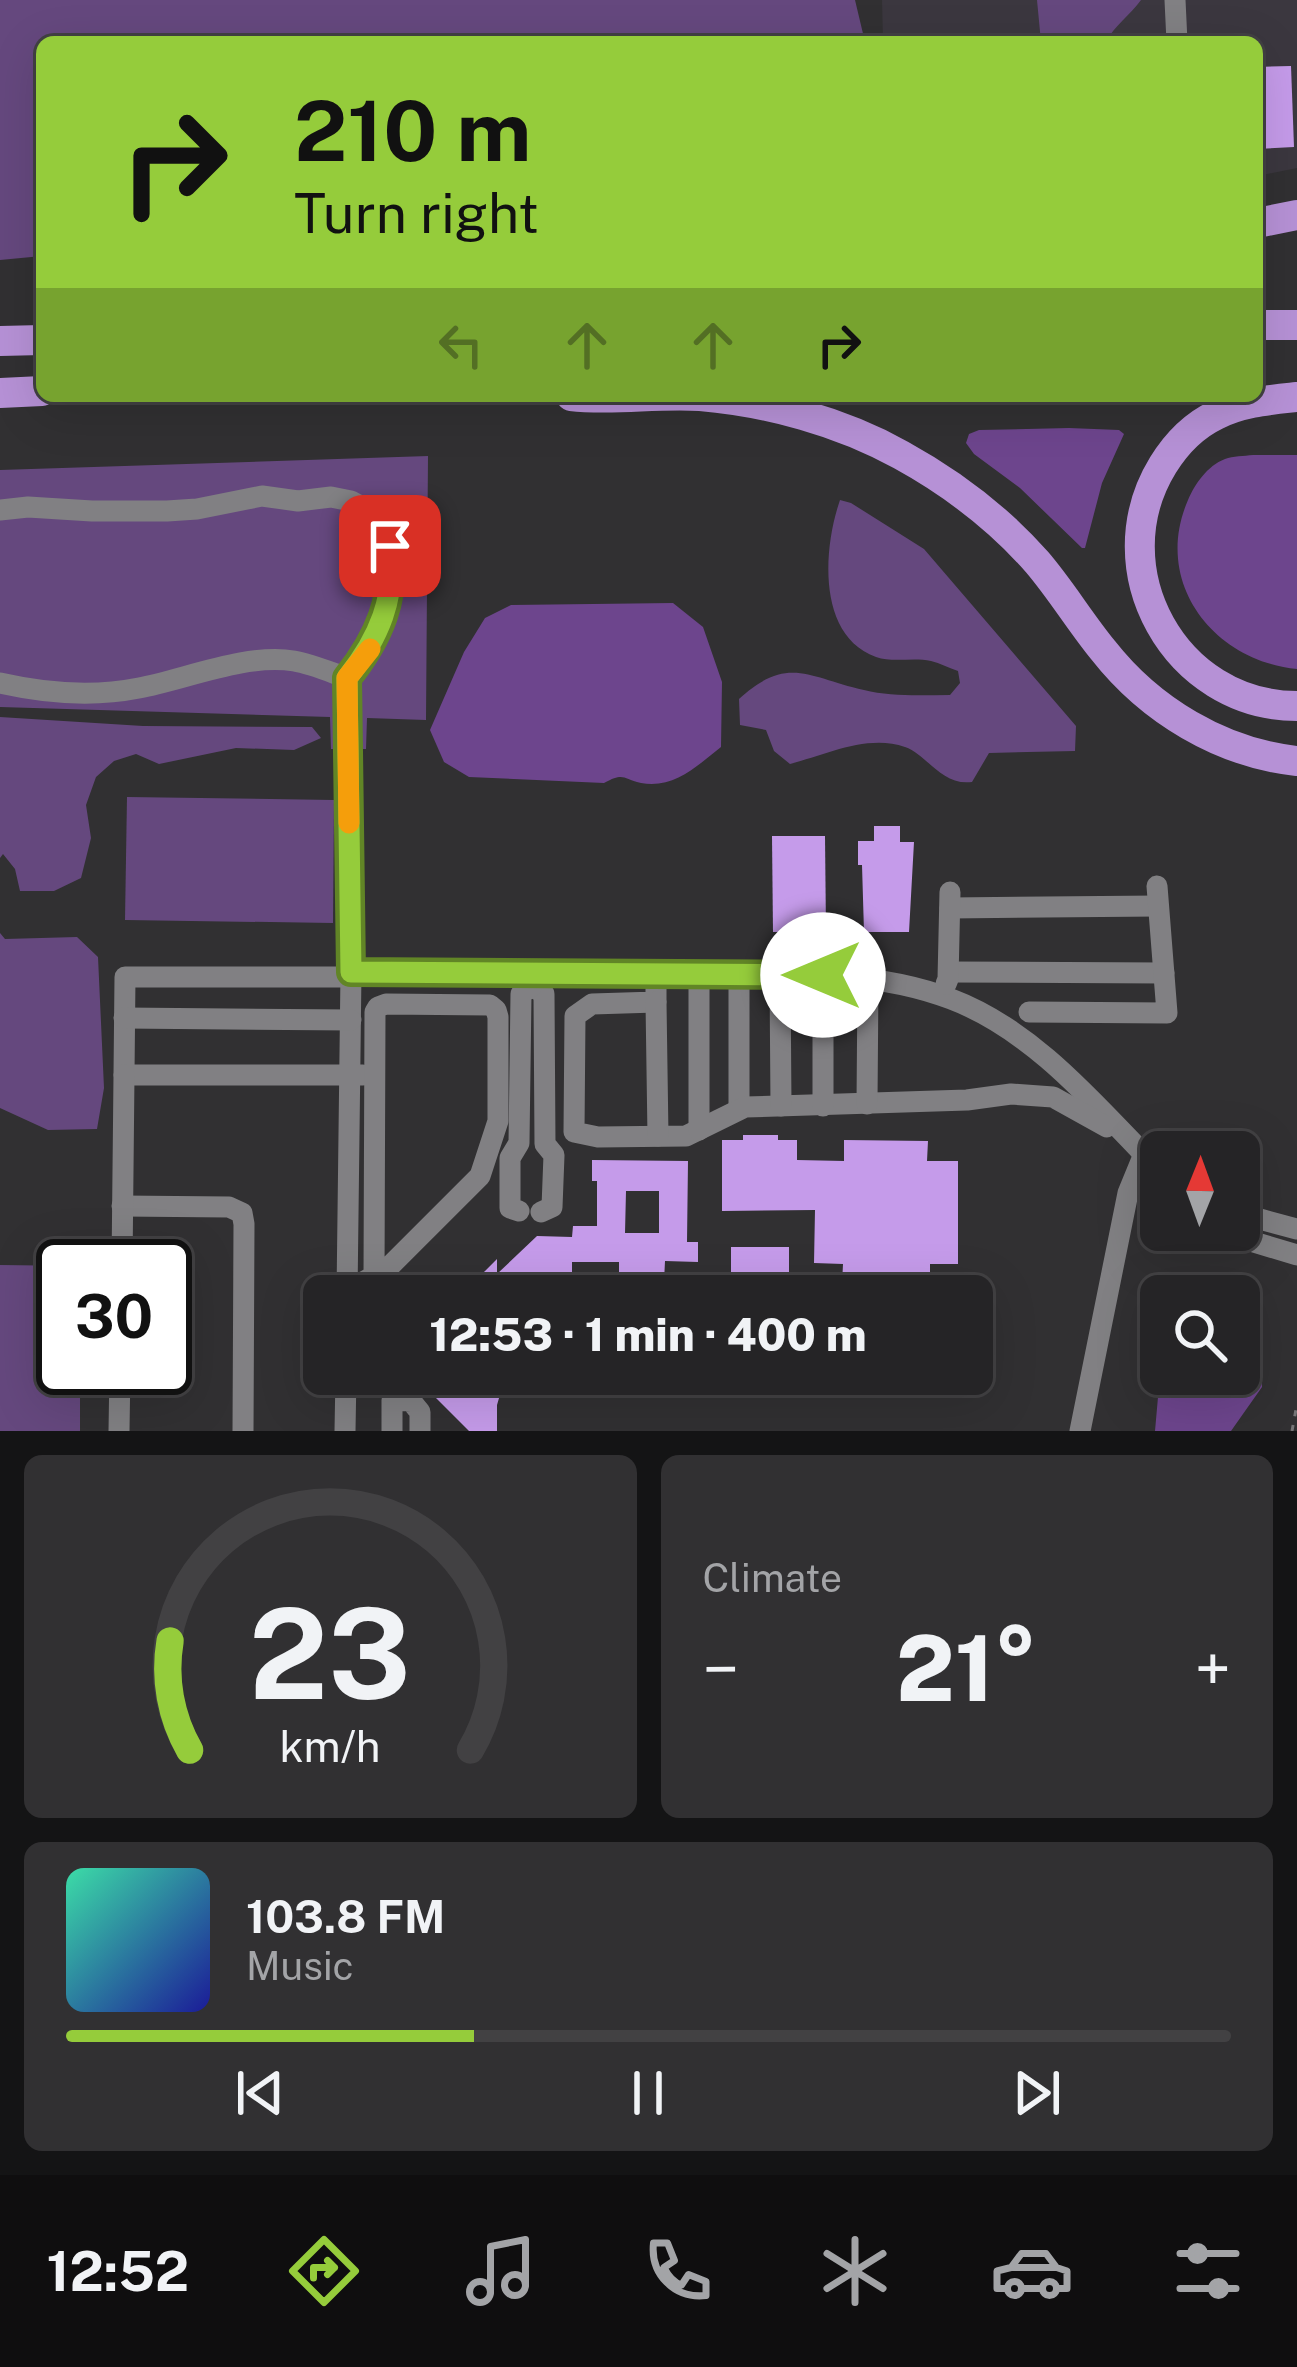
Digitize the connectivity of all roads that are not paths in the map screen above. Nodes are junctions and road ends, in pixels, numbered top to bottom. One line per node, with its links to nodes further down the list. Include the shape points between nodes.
1 (1175, 0): 2 (street)
2 (1177, 36)
3 (1297, 215): 4 (highway)
4 (1263, 223)
5 (1297, 325): 6 (highway)
6 (1263, 326)
7 (36, 340): 8 (highway)
8 (0, 341)
9 (1263, 380): 10 (highway)
10 (1297, 380)
11 (36, 392): 12 (highway)
12 (0, 393)
13 (1297, 397): 14 (highway)
14 (1263, 400)
15 (743, 402): 21 (highway, via 859,433 944,481 1037,563 1131,683)
16 (1251, 402): 20 (highway, via 1181,439 1148,496 1141,560 1158,621 1195,670 1228,692)
17 (0, 511): 18 (street, via 167,511 262,496 351,501 384,532 392,566 379,630)
18 (347, 678): 19 (street, via 263,661 102,692); 26 (street)
19 (0, 683)
20 (1297, 706)
21 (1212, 737): 22 (highway); 23 (highway, via 1228,752)
22 (1297, 761)
23 (1297, 773)
24 (949, 972): 25 (street); 25 (street, via 950,900 1158,896); 34 (street)
25 (1164, 973): 36 (street, via 1167,1013)
26 (351, 975): 33 (street); 37 (street, via 124,976); 38 (street)
27 (823, 975): 31 (street); 32 (street); 46 (street)
28 (656, 976): 29 (street); 33 (street); 35 (street)
29 (699, 976): 30 (street); 48 (street)
30 (739, 976): 31 (street); 47 (street)
31 (780, 976): 45 (street)
32 (868, 980): 34 (street); 44 (street)
33 (532, 981): 41 (street, via 521,994); 42 (street, via 544,994)
34 (941, 996): 49 (street, via 1041,1055)
35 (656, 1002): 43 (street, via 592,1004 575,1016); 50 (street)
36 (1029, 1012)
37 (124, 1018): 38 (street); 39 (street)
38 (351, 1020): 40 (street)
39 (124, 1075): 40 (street); 55 (street)
40 (362, 1075): 41 (street, via 374,1016 386,1004 493,1006); 61 (street); 62 (street)
41 (509, 1075): 42 (street); 51 (street); 63 (street, via 480,1176)
42 (546, 1075): 43 (street); 52 (street)
43 (574, 1076): 50 (street, via 574,1132)
44 (867, 1104): 46 (street); 49 (street, via 1053,1097)
45 (781, 1106): 46 (street); 47 (street)
46 (823, 1106)
47 (739, 1108): 48 (street)
48 (699, 1130): 50 (street)
49 (1124, 1135): 53 (street)
50 (658, 1136)
51 (519, 1142): 52 (street); 52 (street, via 510,1158 510,1208 530,1212 552,1207 554,1155)
52 (545, 1144)
53 (1140, 1150)
54 (1140, 1164): 71 (street)
55 (122, 1206): 58 (street); 67 (street, via 242,1213)
56 (1260, 1219): 57 (street)
57 (1297, 1229)
58 (122, 1239)
59 (1260, 1246): 60 (street)
60 (1297, 1255)
61 (348, 1275)
62 (374, 1275)
63 (377, 1275)
64 (120, 1395): 66 (street)
65 (346, 1395): 68 (street)
66 (119, 1431)
67 (243, 1431)
68 (345, 1431)
69 (392, 1431): 70 (street, via 392,1400 411,1401 421,1412)
70 (420, 1431)
71 (1080, 1431)

